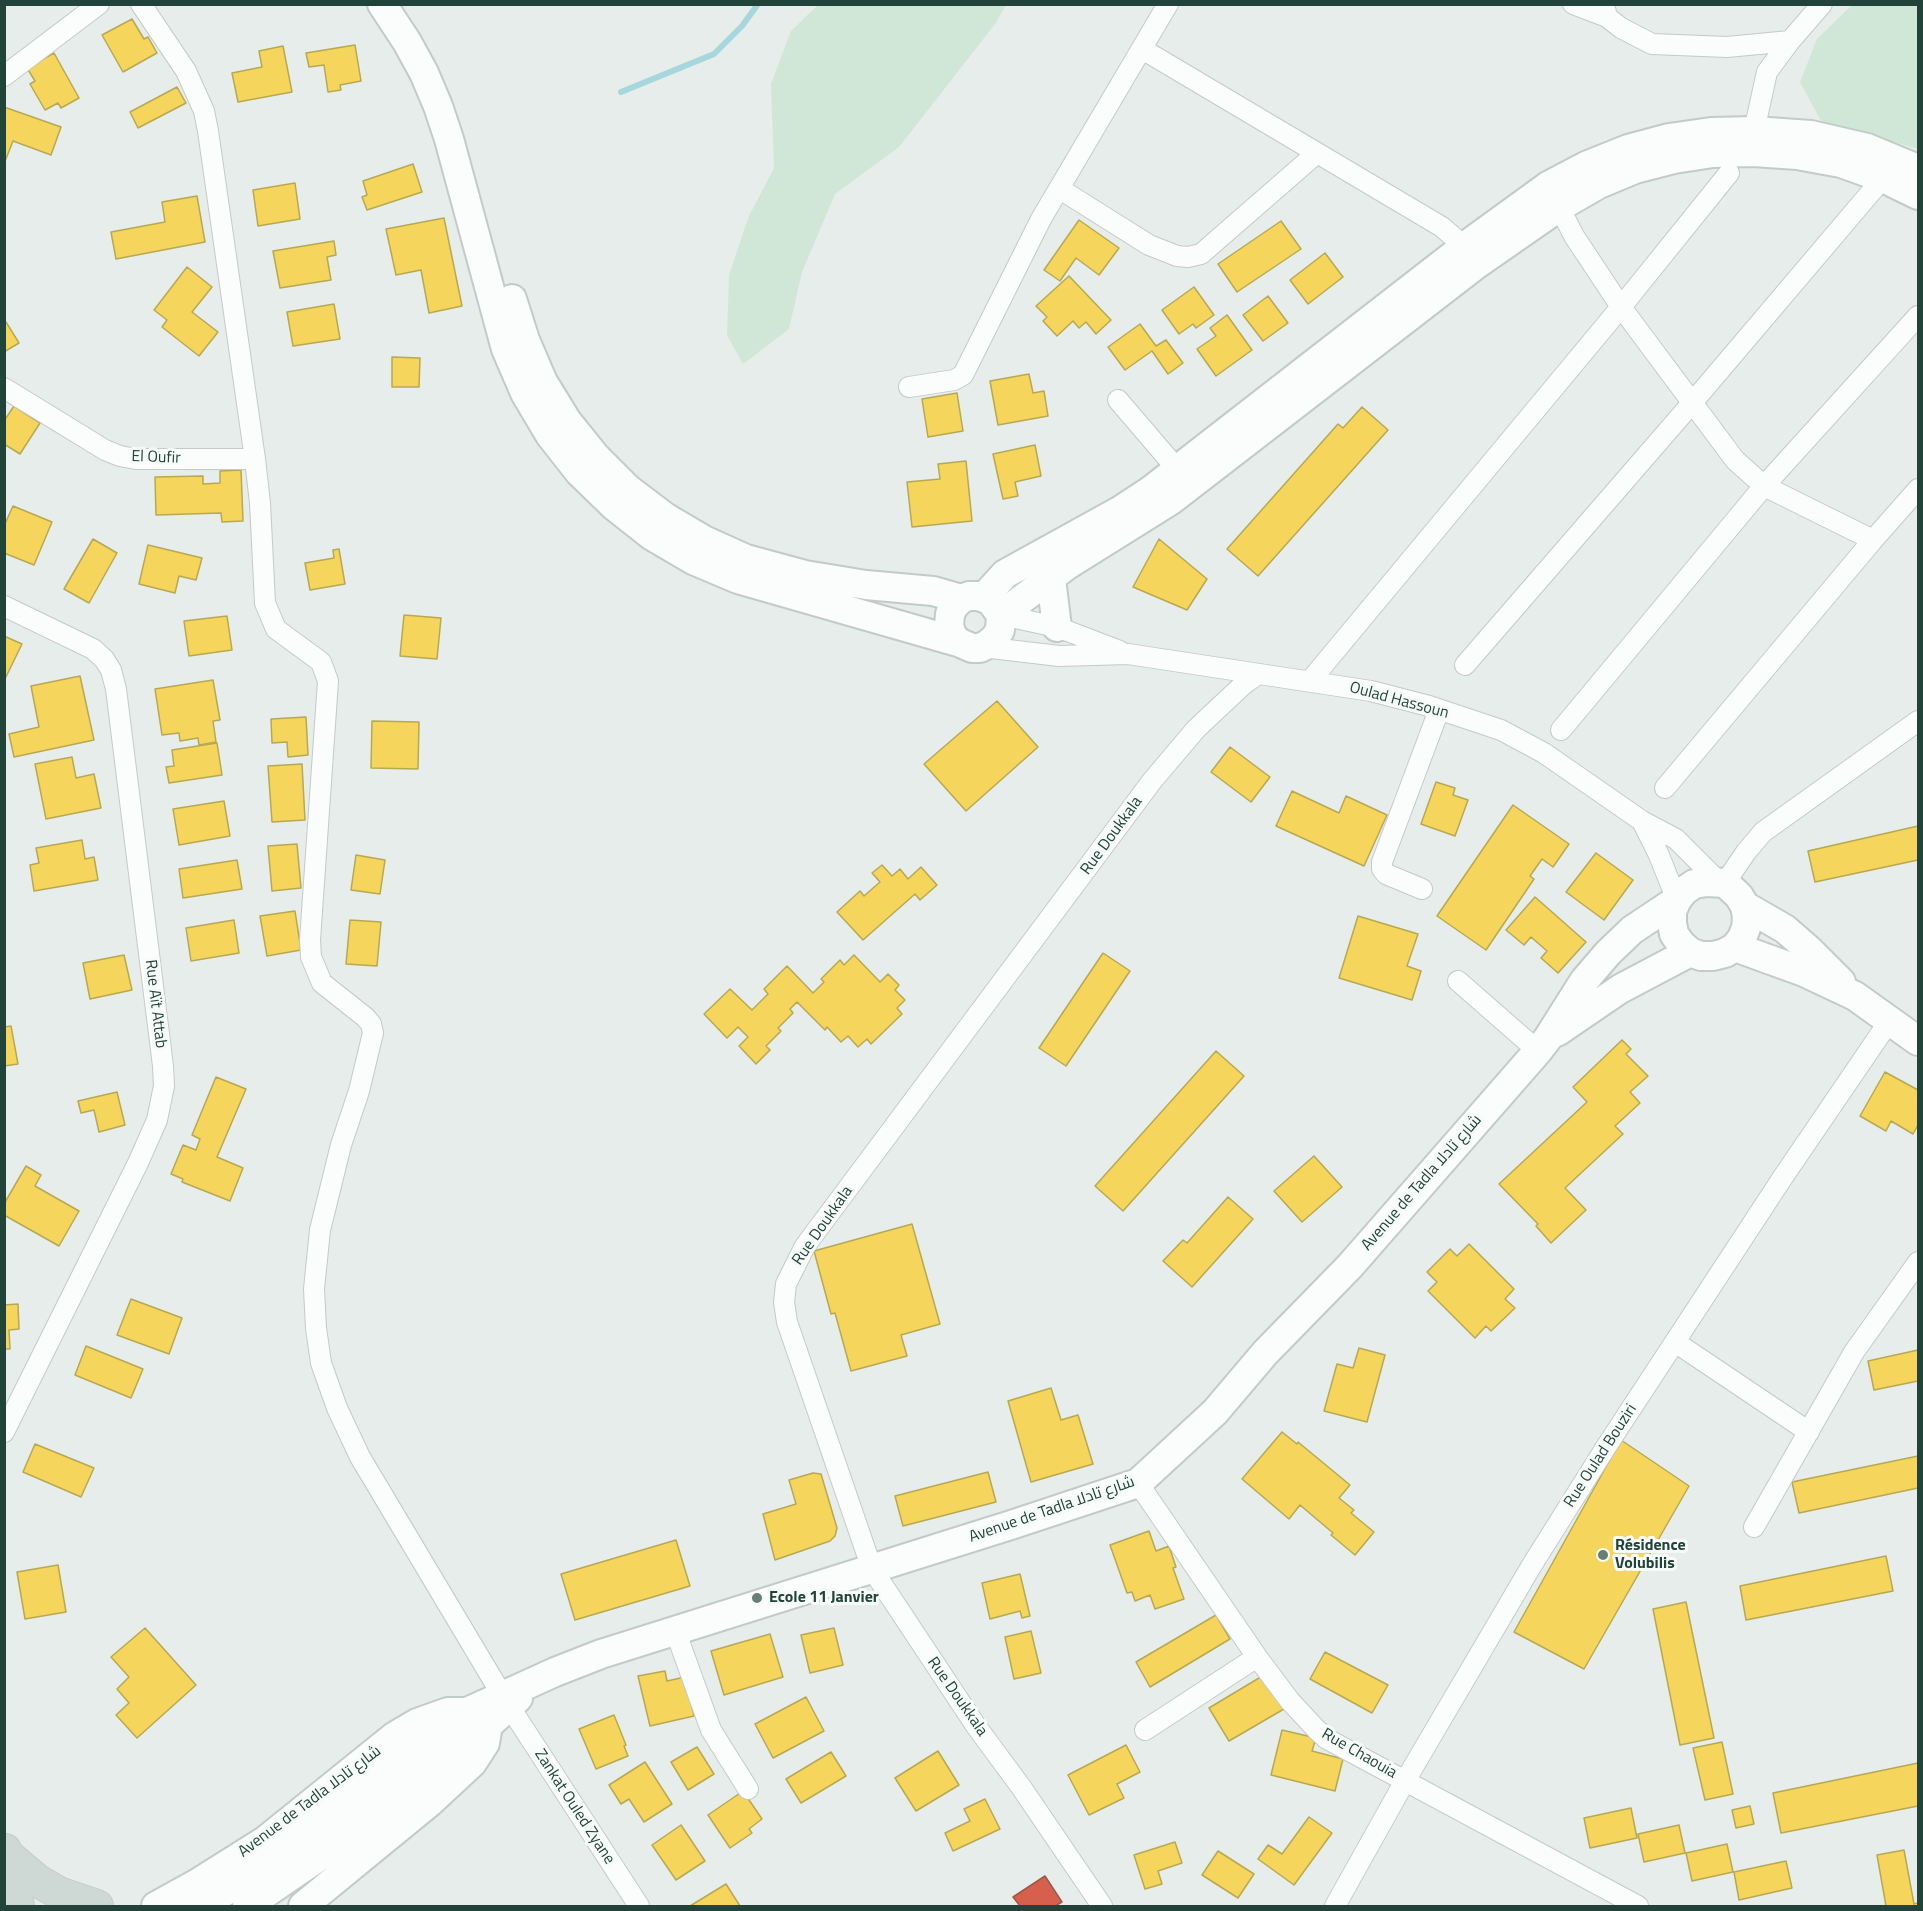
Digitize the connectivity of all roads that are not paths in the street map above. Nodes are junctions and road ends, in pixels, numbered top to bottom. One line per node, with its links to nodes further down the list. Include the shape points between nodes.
1 (99, 4): 11 (street)
2 (141, 4): 28 (street, Zankat Ouled Zyane, via 186,72 204,111)
3 (382, 4): 37 (street, via 407,42 438,106 506,349 525,393 550,435 579,472 652,536 693,560 738,579)
4 (403, 4): 34 (street, via 438,62 467,132 525,340 543,382 596,457 628,489 665,517 746,559 805,575 933,591)
5 (1168, 4): 10 (street)
6 (1573, 4): 8 (street)
7 (1822, 4): 9 (street)
8 (1606, 11): 9 (street, via 1621,28 1652,44 1728,47)
9 (1790, 41): 12 (street, via 1767,72)
10 (1142, 49): 13 (street); 17 (street)
11 (4, 76)
12 (1753, 141): 14 (street, via 1811,135 1867,148); 16 (street); 19 (street, via 1711,132 1628,149 1588,165)
13 (1317, 153): 17 (street, via 1202,254 1188,257 1149,245); 20 (street, via 1442,228)
14 (1918, 169)
15 (1730, 173): 21 (street)
16 (1883, 177): 18 (street); 27 (street)
17 (1060, 189): 24 (street, via 963,375)
18 (1918, 195)
19 (1554, 196): 20 (street); 21 (street, via 1579,243)
20 (1470, 256): 23 (street)
21 (1622, 307): 27 (street); 41 (street)
22 (1918, 316): 30 (street)
23 (1312, 377): 29 (street); 33 (street, via 1170,501)
24 (909, 387)
25 (4, 388): 28 (street, El Oufir, via 120,456)
26 (1118, 400): 29 (street)
27 (1692, 402): 30 (street, via 1735,460); 39 (street)
28 (255, 459): 67 (street, Zankat Ouled Zyane, via 268,616 276,629 321,662 328,681 311,957 322,983 365,1017 374,1033 320,1230 314,1289 321,1363 360,1457)
29 (1177, 469): 34 (street, via 1121,510 1005,574)
30 (1764, 486): 32 (street); 44 (street)
31 (1918, 489): 32 (street)
32 (1873, 540): 45 (street)
33 (1051, 579): 34 (street); 36 (street)
34 (982, 604): 36 (street, Oulad Hassoun); 37 (street, via 1001,627 997,636); 37 (street, via 952,608 948,620 950,632)
35 (4, 606): 60 (street, Rue Aït Attab, via 93,649 111,670 122,731 164,1086 157,1120 138,1163)
36 (1058, 627): 38 (street, Oulad Hassoun)
37 (970, 644): 38 (street, Oulad Hassoun, via 1059,656)
38 (1128, 654): 40 (street, Oulad Hassoun)
39 (1465, 665)
40 (1258, 674): 41 (street, Oulad Hassoun); 64 (street, Rue Doukkala, via 1211,714 1152,781 805,1246 786,1284 787,1322)
41 (1311, 681): 42 (street, Oulad Hassoun, via 1371,691)
42 (1439, 710): 46 (street, Oulad Hassoun, via 1501,730 1544,753); 48 (street, via 1382,862 1386,874)
43 (1918, 721): 47 (street, via 1763,832)
44 (1561, 730)
45 (1665, 788)
46 (1642, 821): 47 (street, Oulad Hassoun, via 1677,839); 49 (street, Oulad Hassoun)
47 (1723, 883): 49 (street, via 1694,884); 50 (street)
48 (1422, 889)
49 (1677, 900): 52 (street, via 1672,911 1674,934); 57 (street, Avenue de Tadla شارع تادلا, via 1632,930 1608,953 1584,981)
50 (1745, 906): 51 (street, via 1746,928); 54 (street, via 1785,929)
51 (1735, 947): 52 (street, via 1713,956); 54 (street)
52 (1690, 952): 57 (street, Avenue de Tadla شارع تادلا, via 1620,989)
53 (1458, 981): 57 (street)
54 (1855, 996): 55 (street)
55 (1890, 1020): 56 (street); 59 (street, Rue Oulad Bouziri)
56 (1918, 1041)
57 (1543, 1045): 62 (street, Avenue de Tadla شارع تادلا, via 1350,1266 1265,1353 1215,1412)
58 (1918, 1262): 61 (street, via 1854,1353)
59 (1675, 1342): 61 (street); 70 (street, Rue Oulad Bouziri, via 1532,1566)
60 (4, 1432)
61 (1809, 1432): 63 (street)
62 (1138, 1483): 64 (street, Avenue de Tadla شارع تادلا); 66 (street, Rue Chaouia)
63 (1754, 1527)
64 (872, 1569): 65 (street, Avenue de Tadla شارع تادلا); 80 (street, Rue Doukkala)
65 (675, 1630): 67 (street, Avenue de Tadla شارع تادلا, via 601,1654 529,1684); 71 (street, via 711,1730)
66 (1257, 1657): 69 (street); 70 (street, Rue Chaouia, via 1316,1730)
67 (506, 1701): 68 (street, Avenue de Tadla شارع تادلا); 79 (street, Zankat Ouled Zyane)
68 (478, 1718): 75 (street, Avenue de Tadla شارع تادلا, via 457,1711 434,1717 395,1736 266,1840); 76 (street, Avenue de Tadla شارع تادلا, via 260,1870); 77 (street, Avenue de Tadla شارع تادلا, via 387,1807); 78 (street, via 485,1743 472,1763)
69 (1145, 1730)
70 (1405, 1781): 81 (street, Rue Oulad Bouziri); 82 (street, Rue Chaouia)
71 (748, 1789)
72 (5, 1850): 73 (main road); 74 (main road, via 38,1881)
73 (18, 1906)
74 (98, 1906)
75 (156, 1906)
76 (201, 1906)
77 (247, 1906)
78 (303, 1906)
79 (639, 1906)
80 (1102, 1906)
81 (1335, 1906)
82 (1638, 1906)

